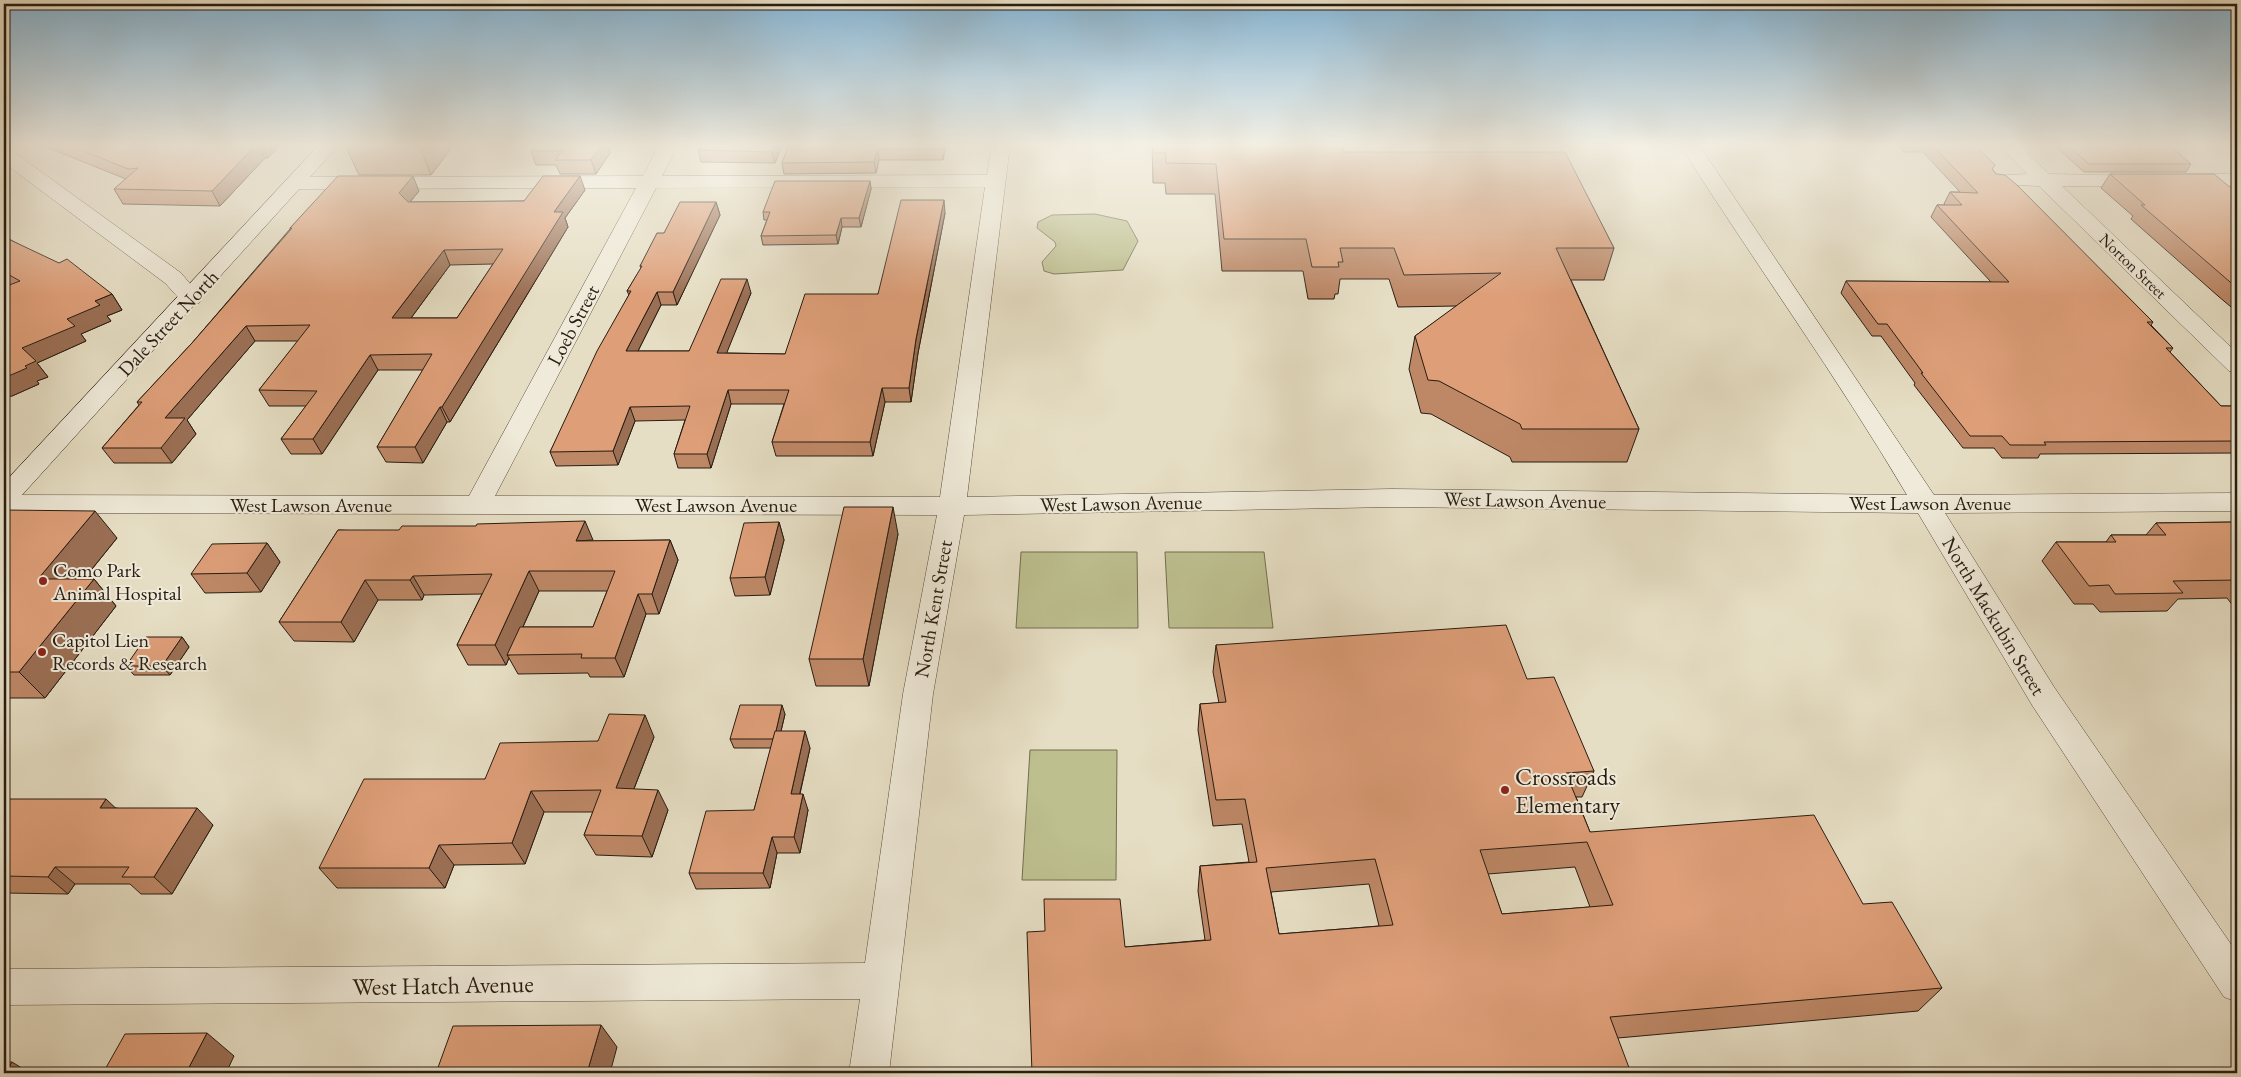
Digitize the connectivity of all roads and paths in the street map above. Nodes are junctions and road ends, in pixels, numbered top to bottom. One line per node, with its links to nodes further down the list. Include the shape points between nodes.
1 (60, 195): 7 (street, via 173,278)
2 (287, 195): 7 (street, Dale Street North)
3 (643, 195): 13 (street, Loeb Street)
4 (994, 195): 14 (street, North Kent Street)
5 (1722, 195): 12 (street, North Mackubin Street, via 1789,292)
6 (2060, 195): 8 (street, Norton Street)
7 (191, 298): 9 (street, Dale Street North)
8 (2237, 366)
9 (4, 499)
10 (2237, 502): 12 (street, West Lawson Avenue)
11 (4, 504): 13 (street, West Lawson Avenue)
12 (1926, 504): 14 (street, West Lawson Avenue, via 1392,498); 15 (street, North Mackubin Street, via 2043,696)
13 (477, 505): 14 (street, West Lawson Avenue)
14 (952, 506): 16 (street, North Kent Street, via 918,694)
15 (2236, 980)
16 (882, 981): 17 (street, West Hatch Avenue); 18 (street, North Kent Street)
17 (4, 987)
18 (869, 1073)

